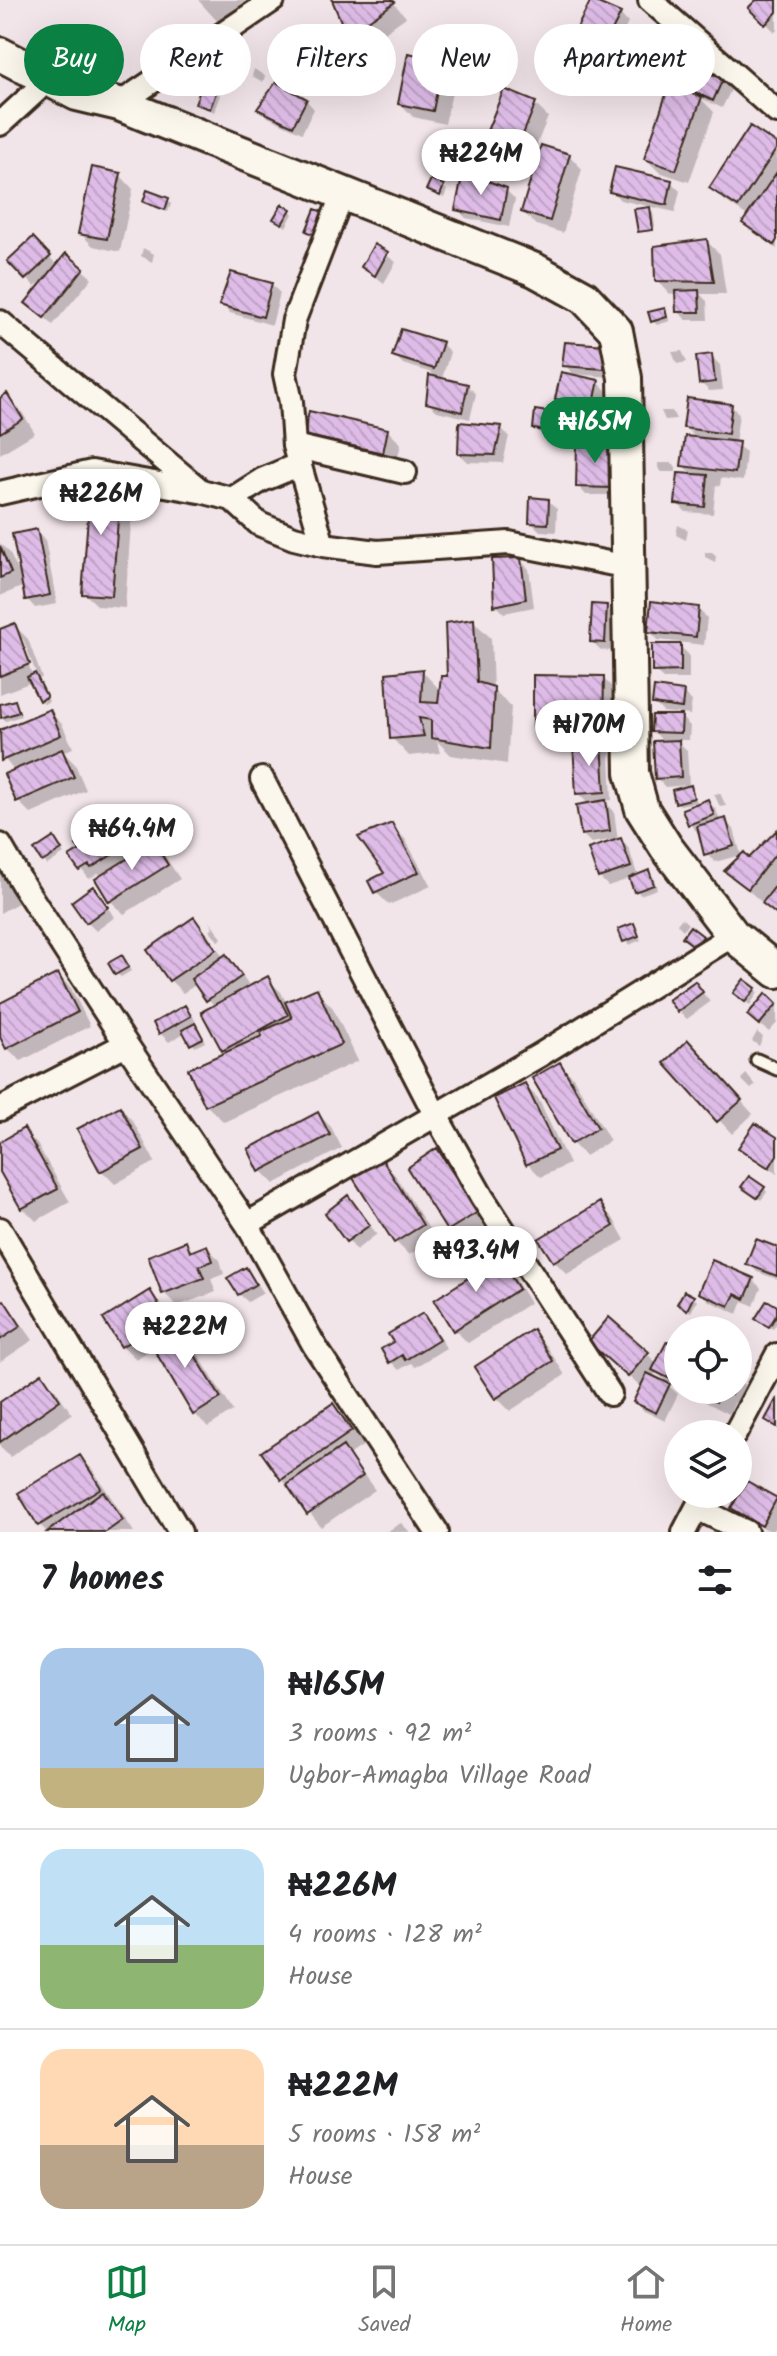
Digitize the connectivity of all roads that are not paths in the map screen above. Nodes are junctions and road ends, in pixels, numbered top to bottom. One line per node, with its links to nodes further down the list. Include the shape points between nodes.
1 (273, 0): 7 (street)
2 (650, 0): 8 (street)
3 (0, 54): 4 (street)
4 (24, 68)
5 (31, 96): 9 (street)
6 (85, 96): 7 (street)
7 (119, 104): 10 (street)
8 (777, 112)
9 (0, 124)
10 (343, 193): 12 (street, via 288,348 285,374); 18 (street, via 535,270 584,297 616,331 625,378)
11 (0, 322): 14 (street)
12 (297, 455): 13 (street); 16 (street); 17 (street)
13 (405, 472)
14 (201, 491): 15 (street, via 92,472); 16 (street)
15 (0, 493)
16 (232, 499): 17 (street, via 259,524)
17 (323, 545): 18 (street, via 377,552 509,543)
18 (628, 567): 21 (street, via 632,773 642,809)
19 (262, 779): 27 (street)
20 (0, 845): 23 (street)
21 (733, 935): 22 (street); 27 (street)
22 (777, 971)
23 (126, 1044): 26 (street); 28 (street)
24 (757, 1060): 25 (lane)
25 (777, 1069)
26 (0, 1109)
27 (435, 1114): 28 (street); 31 (street, via 482,1197)
28 (247, 1224): 36 (street, via 314,1345)
29 (0, 1229): 35 (street)
30 (777, 1355): 32 (street)
31 (610, 1394)
32 (742, 1420)
33 (696, 1508): 37 (street)
34 (710, 1508): 38 (street)
35 (180, 1532)
36 (437, 1532)
37 (684, 1532)
38 (746, 1532)

